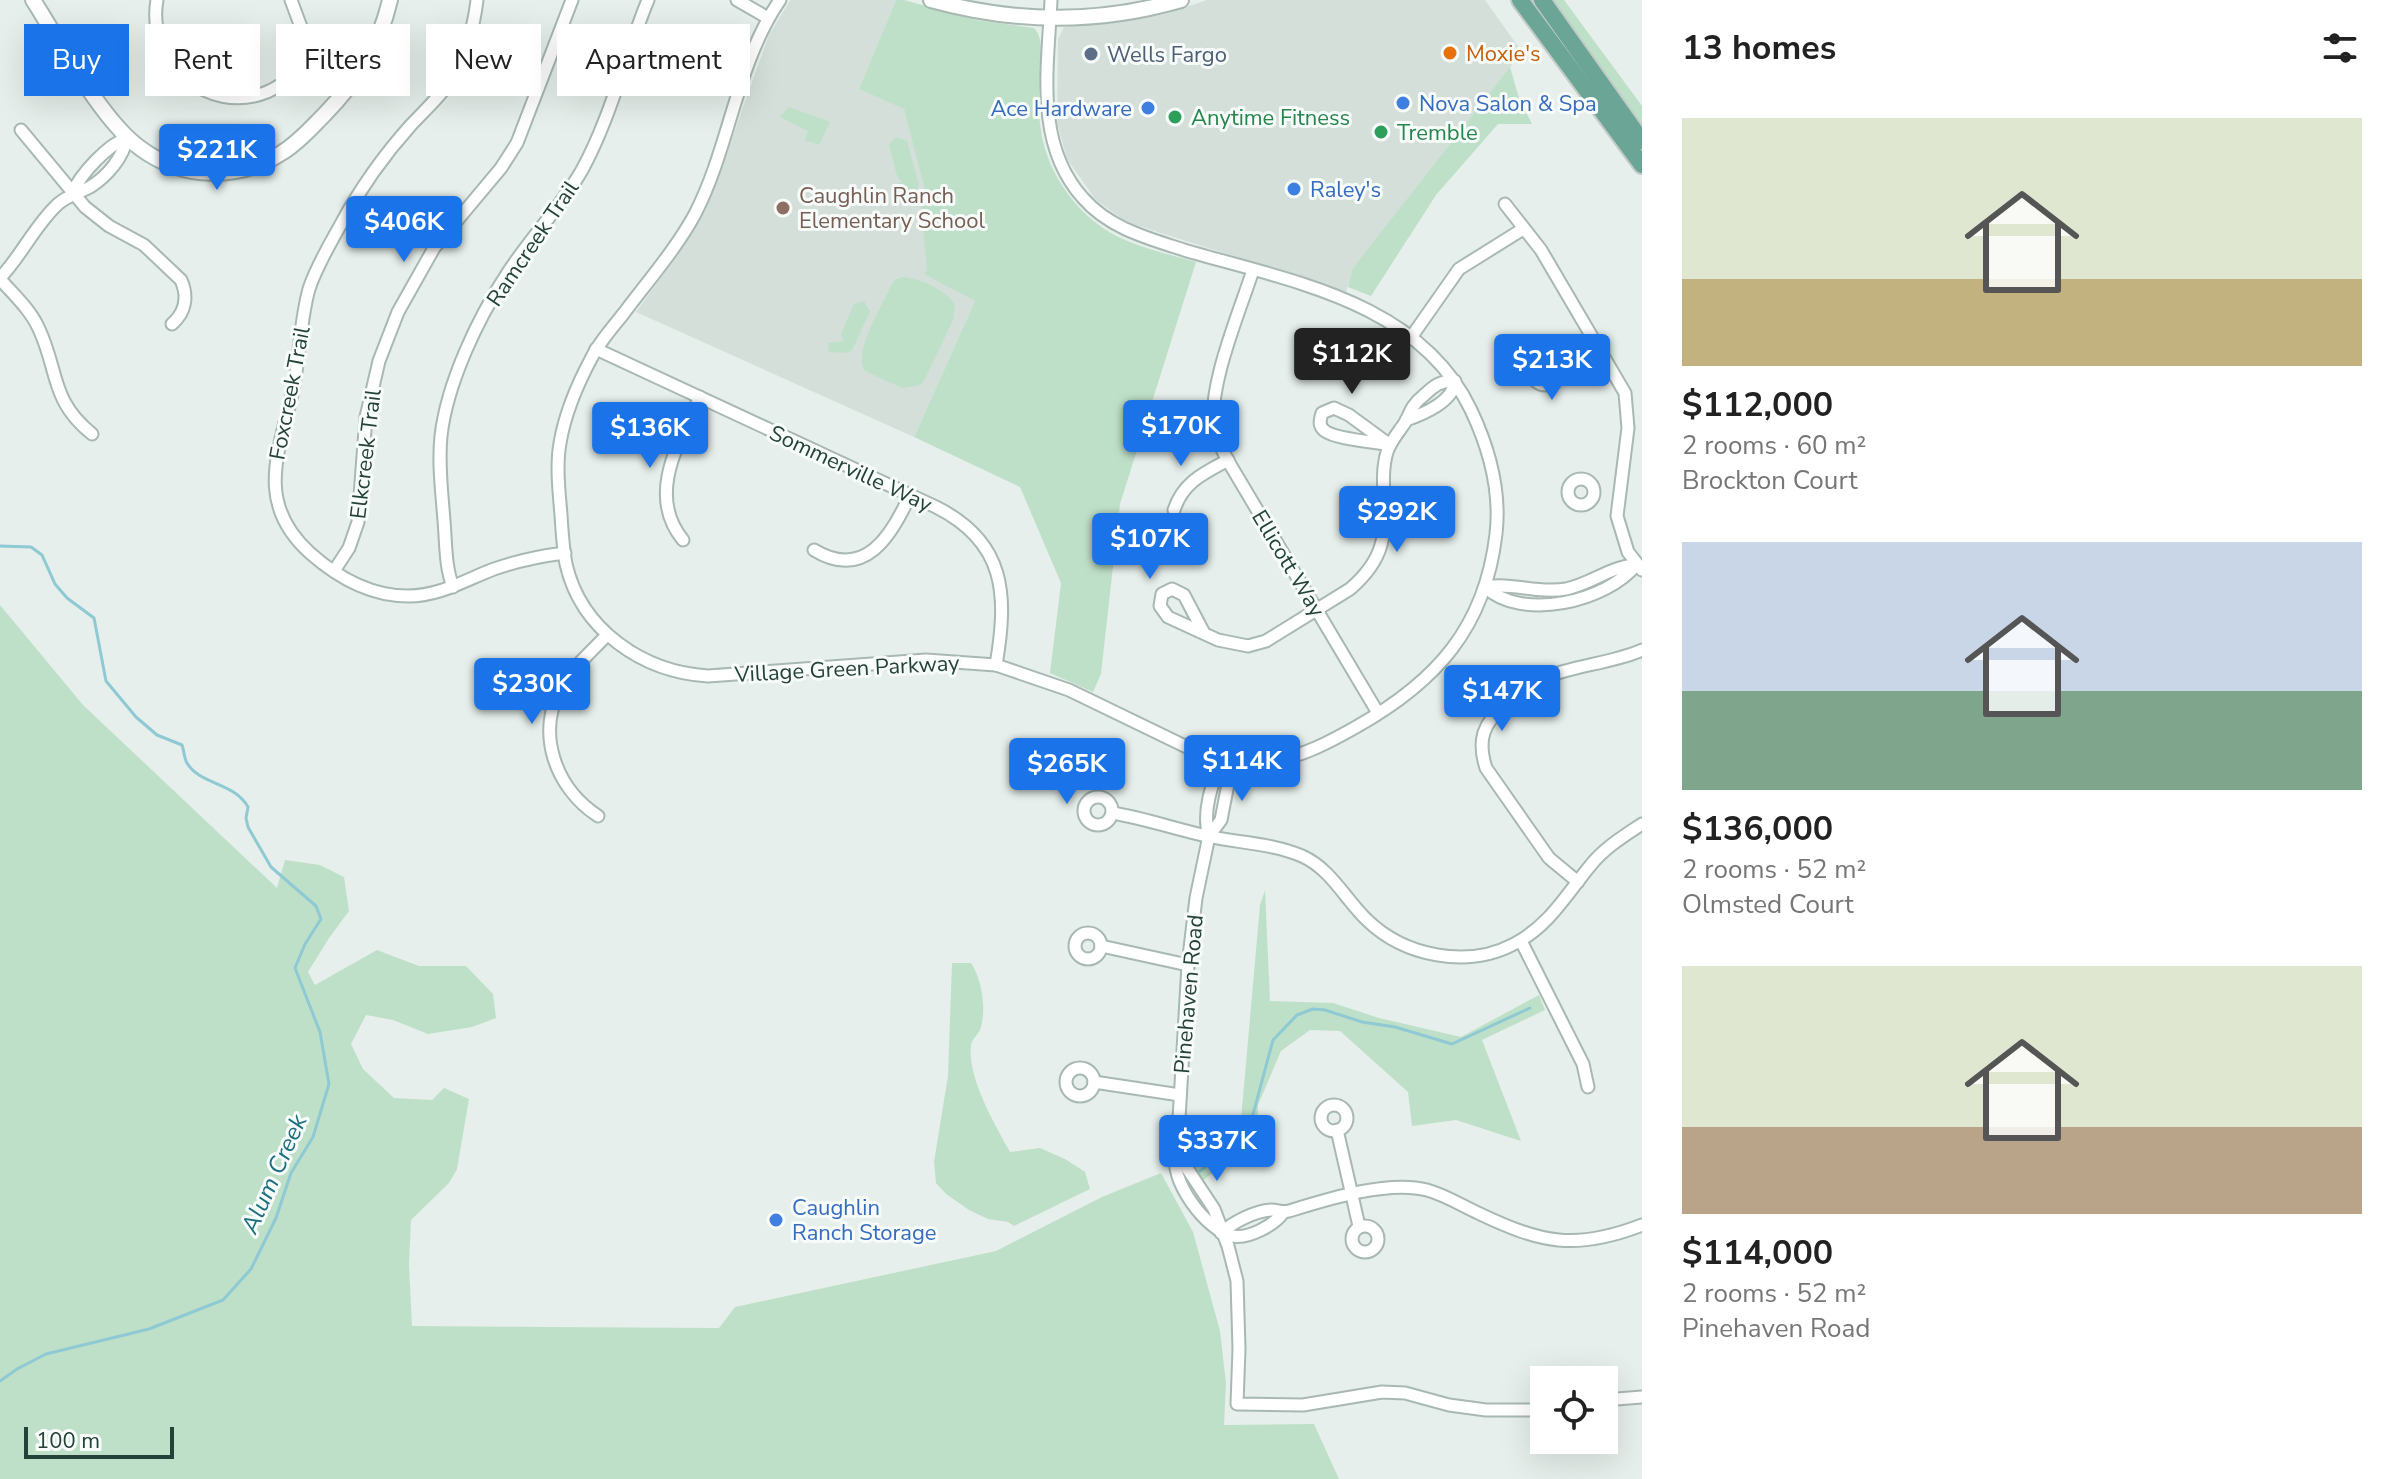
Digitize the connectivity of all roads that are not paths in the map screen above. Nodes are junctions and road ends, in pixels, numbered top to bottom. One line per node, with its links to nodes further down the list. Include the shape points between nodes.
1 (33, 0): 22 (street)
2 (157, 0): 19 (street, via 163,49 179,73 203,91 236,97)
3 (291, 0): 17 (street)
4 (390, 0): 18 (street)
5 (477, 0): 49 (street, Foxcreek Trail, via 472,33 454,75 362,190 308,297 274,483 292,534)
6 (572, 0): 49 (street, Elkcreek Trail, via 517,143 434,248 391,329 366,417 358,522)
7 (648, 0): 50 (street, Ramcreek Trail, via 589,156 492,298 452,391 440,465)
8 (737, 0): 15 (street)
9 (780, 0): 15 (street, Village Green Parkway)
10 (931, 0): 16 (street)
11 (1051, 0): 16 (street, Village Green Parkway)
12 (1181, 0): 16 (street, via 1126,13)
13 (1520, 0): 24 (main road)
14 (1542, 0): 23 (main road)
15 (768, 18): 33 (street, Village Green Parkway, via 695,213)
16 (1050, 19): 28 (street, Village Green Parkway, via 1049,125 1071,184 1116,225)
17 (300, 24)
18 (382, 24)
19 (276, 86)
20 (340, 96): 22 (street, via 295,143 270,160 239,170 208,173 178,168)
21 (21, 130): 25 (street)
22 (127, 138): 25 (street, via 115,142 81,176)
23 (1642, 141)
24 (1642, 165)
25 (72, 193): 29 (street, via 49,213); 30 (street, via 109,226 152,251 181,280 185,303)
26 (1505, 204): 27 (street)
27 (1523, 229): 31 (street, via 1459,269); 32 (street)
28 (1253, 270): 31 (street, Village Green Parkway, via 1365,307); 40 (street, Ellicott Way, via 1214,400 1215,432)
29 (0, 278): 38 (street, via 30,313 62,401)
30 (172, 324)
31 (1412, 336): 35 (street, Village Green Parkway)
32 (1596, 342): 34 (street); 43 (street, via 1627,403)
33 (596, 349): 36 (street, Sommerville Way); 47 (street, Village Green Parkway, via 560,441)
34 (1556, 366)
35 (1455, 381): 37 (street, via 1449,397); 37 (street, via 1437,384 1412,406); 51 (street, Village Green Parkway, via 1479,427 1493,474 1497,527)
36 (700, 397): 42 (street, Sommerville Way); 45 (street, via 667,472 669,514)
37 (1406, 420): 39 (street)
38 (92, 434)
39 (1390, 445): 39 (street, via 1341,410 1322,413 1320,426 1330,434); 52 (street, via 1380,549 1362,579)
40 (1228, 460): 44 (street, via 1188,484); 52 (street, Ellicott Way)
41 (1594, 494): 43 (street)
42 (910, 495): 46 (street, via 891,534 875,550 842,560); 56 (street, Sommerville Way, via 964,524 995,564 1003,599)
43 (1618, 497): 48 (street, via 1618,528)
44 (1174, 510)
45 (683, 540)
46 (814, 550)
47 (565, 553): 50 (street, Foxcreek Trail, via 512,563); 54 (street, Village Green Parkway, via 581,599)
48 (1639, 567): 51 (street, via 1616,568 1568,588)
49 (334, 571): 50 (street, Foxcreek Trail, via 391,595)
50 (453, 587)
51 (1485, 587): 57 (street, Village Green Parkway, via 1468,625 1438,666 1420,686)
52 (1316, 610): 53 (street, via 1257,645 1229,644); 57 (street, Ellicott Way)
53 (1204, 633)
54 (607, 635): 56 (street, Village Green Parkway, via 654,665 690,675 926,660); 60 (street, via 562,687 549,734 562,778 583,806)
55 (1642, 650): 63 (street, via 1540,680 1495,714 1483,732 1486,768 1549,858)
56 (996, 665): 58 (street, Village Green Parkway, via 1047,680 1195,751)
57 (1378, 713): 58 (street, Village Green Parkway, via 1291,759)
58 (1225, 760): 62 (street, Pinehaven Road, via 1229,779 1221,820)
59 (1112, 813): 62 (street)
60 (598, 816)
61 (1642, 824): 63 (street, via 1598,857)
62 (1209, 836): 64 (street, via 1306,858 1325,871 1367,920 1426,953 1479,956); 66 (street, Pinehaven Road)
63 (1578, 882): 64 (street, via 1549,918)
64 (1521, 941): 68 (street, via 1583,1064)
65 (1101, 946): 66 (street)
66 (1188, 965): 69 (street, Pinehaven Road)
67 (1094, 1082): 69 (street)
68 (1588, 1087)
69 (1180, 1095): 74 (street, Pinehaven Road, via 1177,1153 1214,1209)
70 (1337, 1130): 71 (street)
71 (1352, 1195): 72 (street, via 1397,1187 1428,1191 1510,1229 1556,1241 1583,1242); 73 (street); 74 (street, via 1283,1213 1273,1224 1241,1236)
72 (1642, 1225)
73 (1359, 1226)
74 (1221, 1233): 77 (street, Pinehaven Road, via 1237,1281 1237,1404 1303,1405 1382,1392 1486,1410)
75 (1642, 1397): 76 (street)
76 (1618, 1399)
77 (1530, 1410)

